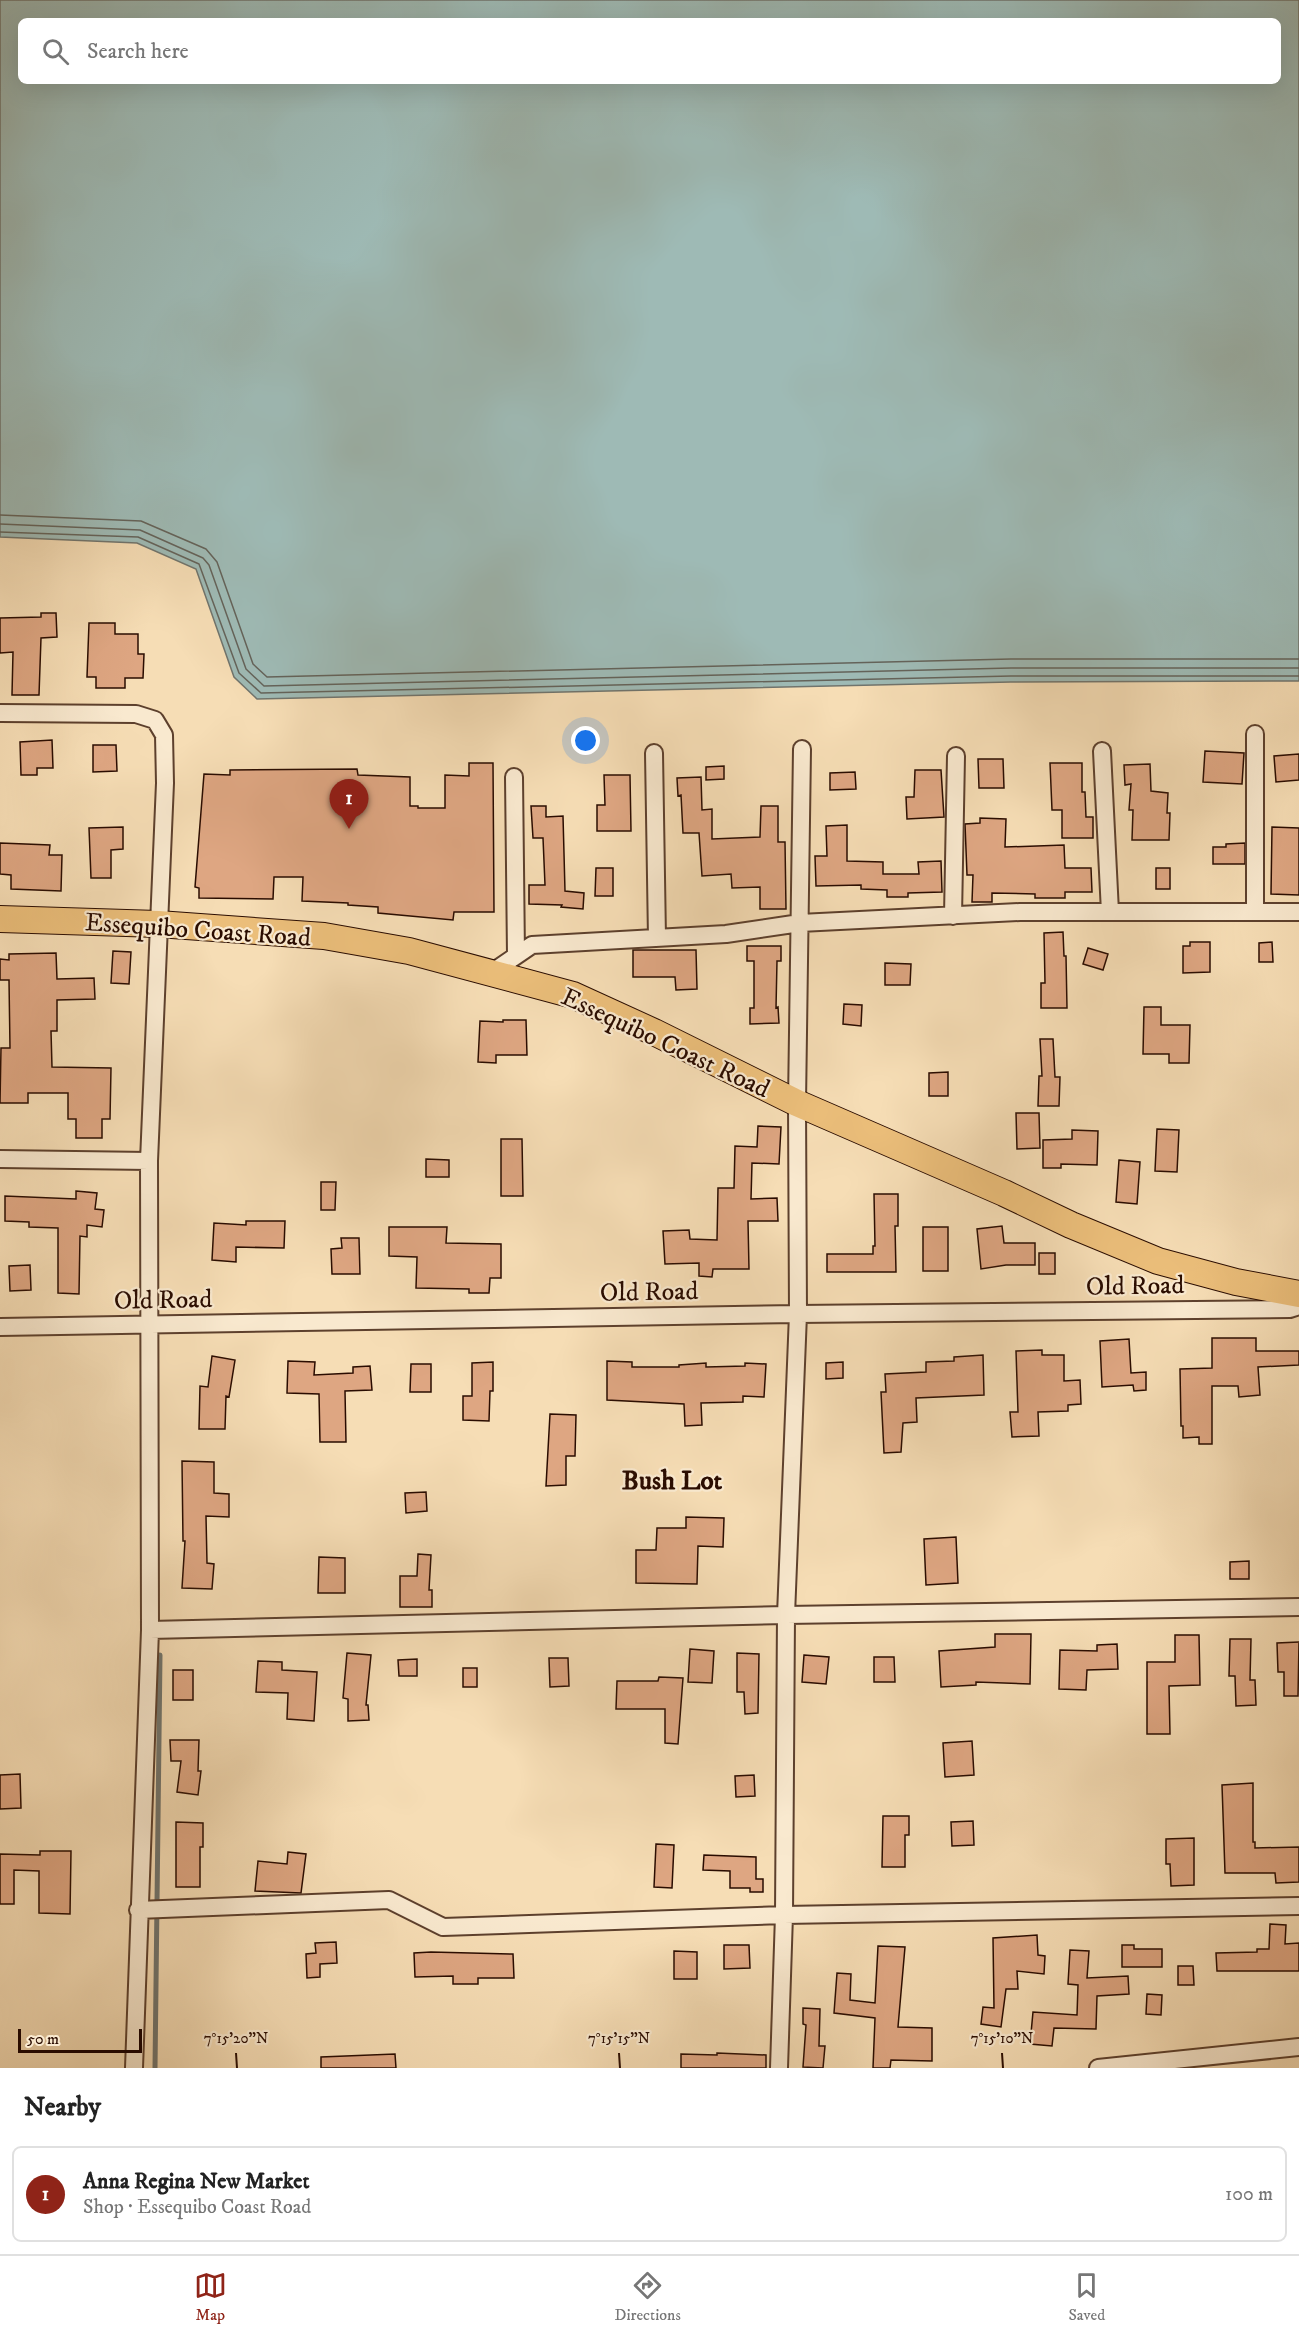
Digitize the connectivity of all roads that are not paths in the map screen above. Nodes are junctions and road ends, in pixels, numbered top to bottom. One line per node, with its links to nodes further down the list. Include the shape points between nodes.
1 (0, 712): 14 (street, via 136,714 158,723 164,735 165,783)
2 (1255, 734): 8 (street)
3 (802, 749): 13 (street)
4 (1102, 751): 9 (street)
5 (654, 753): 15 (street)
6 (956, 756): 11 (street)
7 (514, 777): 16 (street)
8 (1255, 911): 9 (street); 10 (street)
9 (1110, 912): 11 (street)
10 (1299, 912)
11 (953, 916): 13 (street)
12 (0, 919): 14 (main road, Essequibo Coast Road)
13 (800, 923): 15 (street, via 726,934); 18 (street)
14 (158, 924): 17 (main road, Essequibo Coast Road, via 324,936 409,951); 20 (street)
15 (657, 938): 16 (street, via 532,945)
16 (516, 956): 17 (street)
17 (491, 973): 18 (main road, Essequibo Coast Road, via 573,995)
18 (797, 1103): 21 (main road, Essequibo Coast Road, via 1158,1261); 23 (street)
19 (0, 1159): 20 (street)
20 (149, 1161): 24 (street)
21 (1299, 1294)
22 (1299, 1306): 23 (street, Old Road)
23 (798, 1314): 24 (street, Old Road); 27 (street)
24 (150, 1324): 25 (street, Old Road); 28 (street)
25 (0, 1327)
26 (1299, 1607): 27 (street)
27 (786, 1615): 28 (street); 31 (street)
28 (150, 1630): 30 (street)
29 (1299, 1906): 31 (street)
30 (143, 1910): 31 (street, via 389,1900 443,1927); 33 (street)
31 (784, 1915): 34 (street)
32 (1299, 2046): 35 (street)
33 (134, 2068)
34 (779, 2068)
35 (1098, 2068)

